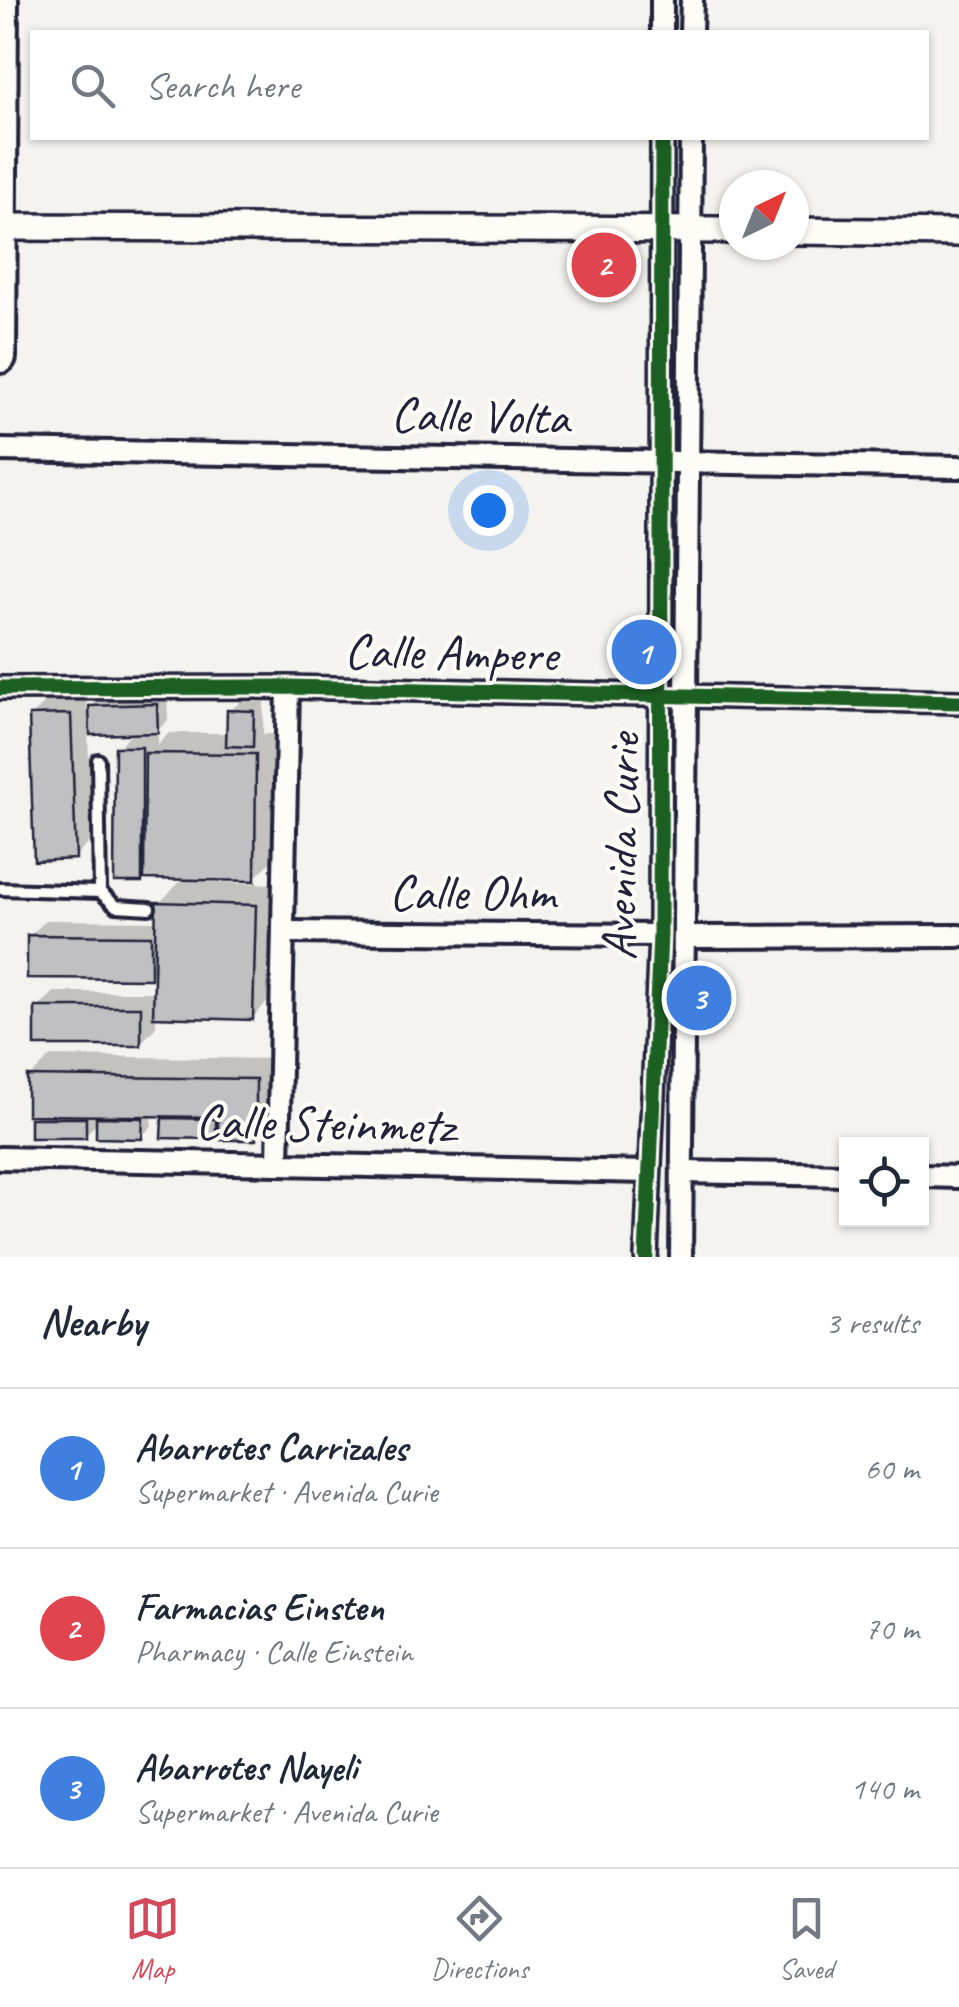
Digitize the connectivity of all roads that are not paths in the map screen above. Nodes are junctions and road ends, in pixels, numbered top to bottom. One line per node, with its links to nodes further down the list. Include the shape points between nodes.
1 (2, 0): 8 (main road)
2 (662, 0): 4 (street)
3 (692, 0): 5 (street)
4 (662, 30)
5 (691, 30)
6 (662, 140): 9 (street, Avenida Curie)
7 (690, 140): 10 (street, Avenida Curie)
8 (2, 227): 9 (street); 14 (main road)
9 (662, 228): 10 (street); 16 (street, Avenida Curie)
10 (690, 229): 11 (street); 17 (street, Avenida Curie)
11 (719, 230)
12 (809, 231): 13 (street)
13 (959, 233)
14 (0, 357)
15 (0, 450): 16 (street, Calle Volta)
16 (661, 459): 17 (street, Calle Volta); 21 (street, Avenida Curie)
17 (688, 460): 18 (street, Calle Volta); 22 (street, Avenida Curie)
18 (959, 467)
19 (288, 687): 20 (street, Calle Ampere); 21 (street, Calle Ampere); 28 (street)
20 (0, 688)
21 (661, 697): 22 (street, Calle Ampere); 29 (street, Avenida Curie)
22 (686, 697): 23 (street, Calle Ampere); 31 (street, Avenida Curie)
23 (959, 702)
24 (98, 760): 26 (lane)
25 (0, 889): 26 (lane)
26 (100, 892): 27 (lane, via 116,906)
27 (148, 908)
28 (283, 932): 29 (street, Calle Ohm); 33 (street)
29 (660, 934): 34 (street, Avenida Curie)
30 (959, 936): 31 (street)
31 (684, 937): 35 (street, Avenida Curie)
32 (0, 1158): 33 (street, Calle Steinmetz)
33 (278, 1163): 34 (street, Calle Steinmetz)
34 (648, 1172): 39 (street, Avenida Curie)
35 (682, 1172): 36 (street); 40 (street, Avenida Curie)
36 (839, 1175)
37 (929, 1176): 38 (street)
38 (959, 1177)
39 (646, 1257)
40 (681, 1257)

